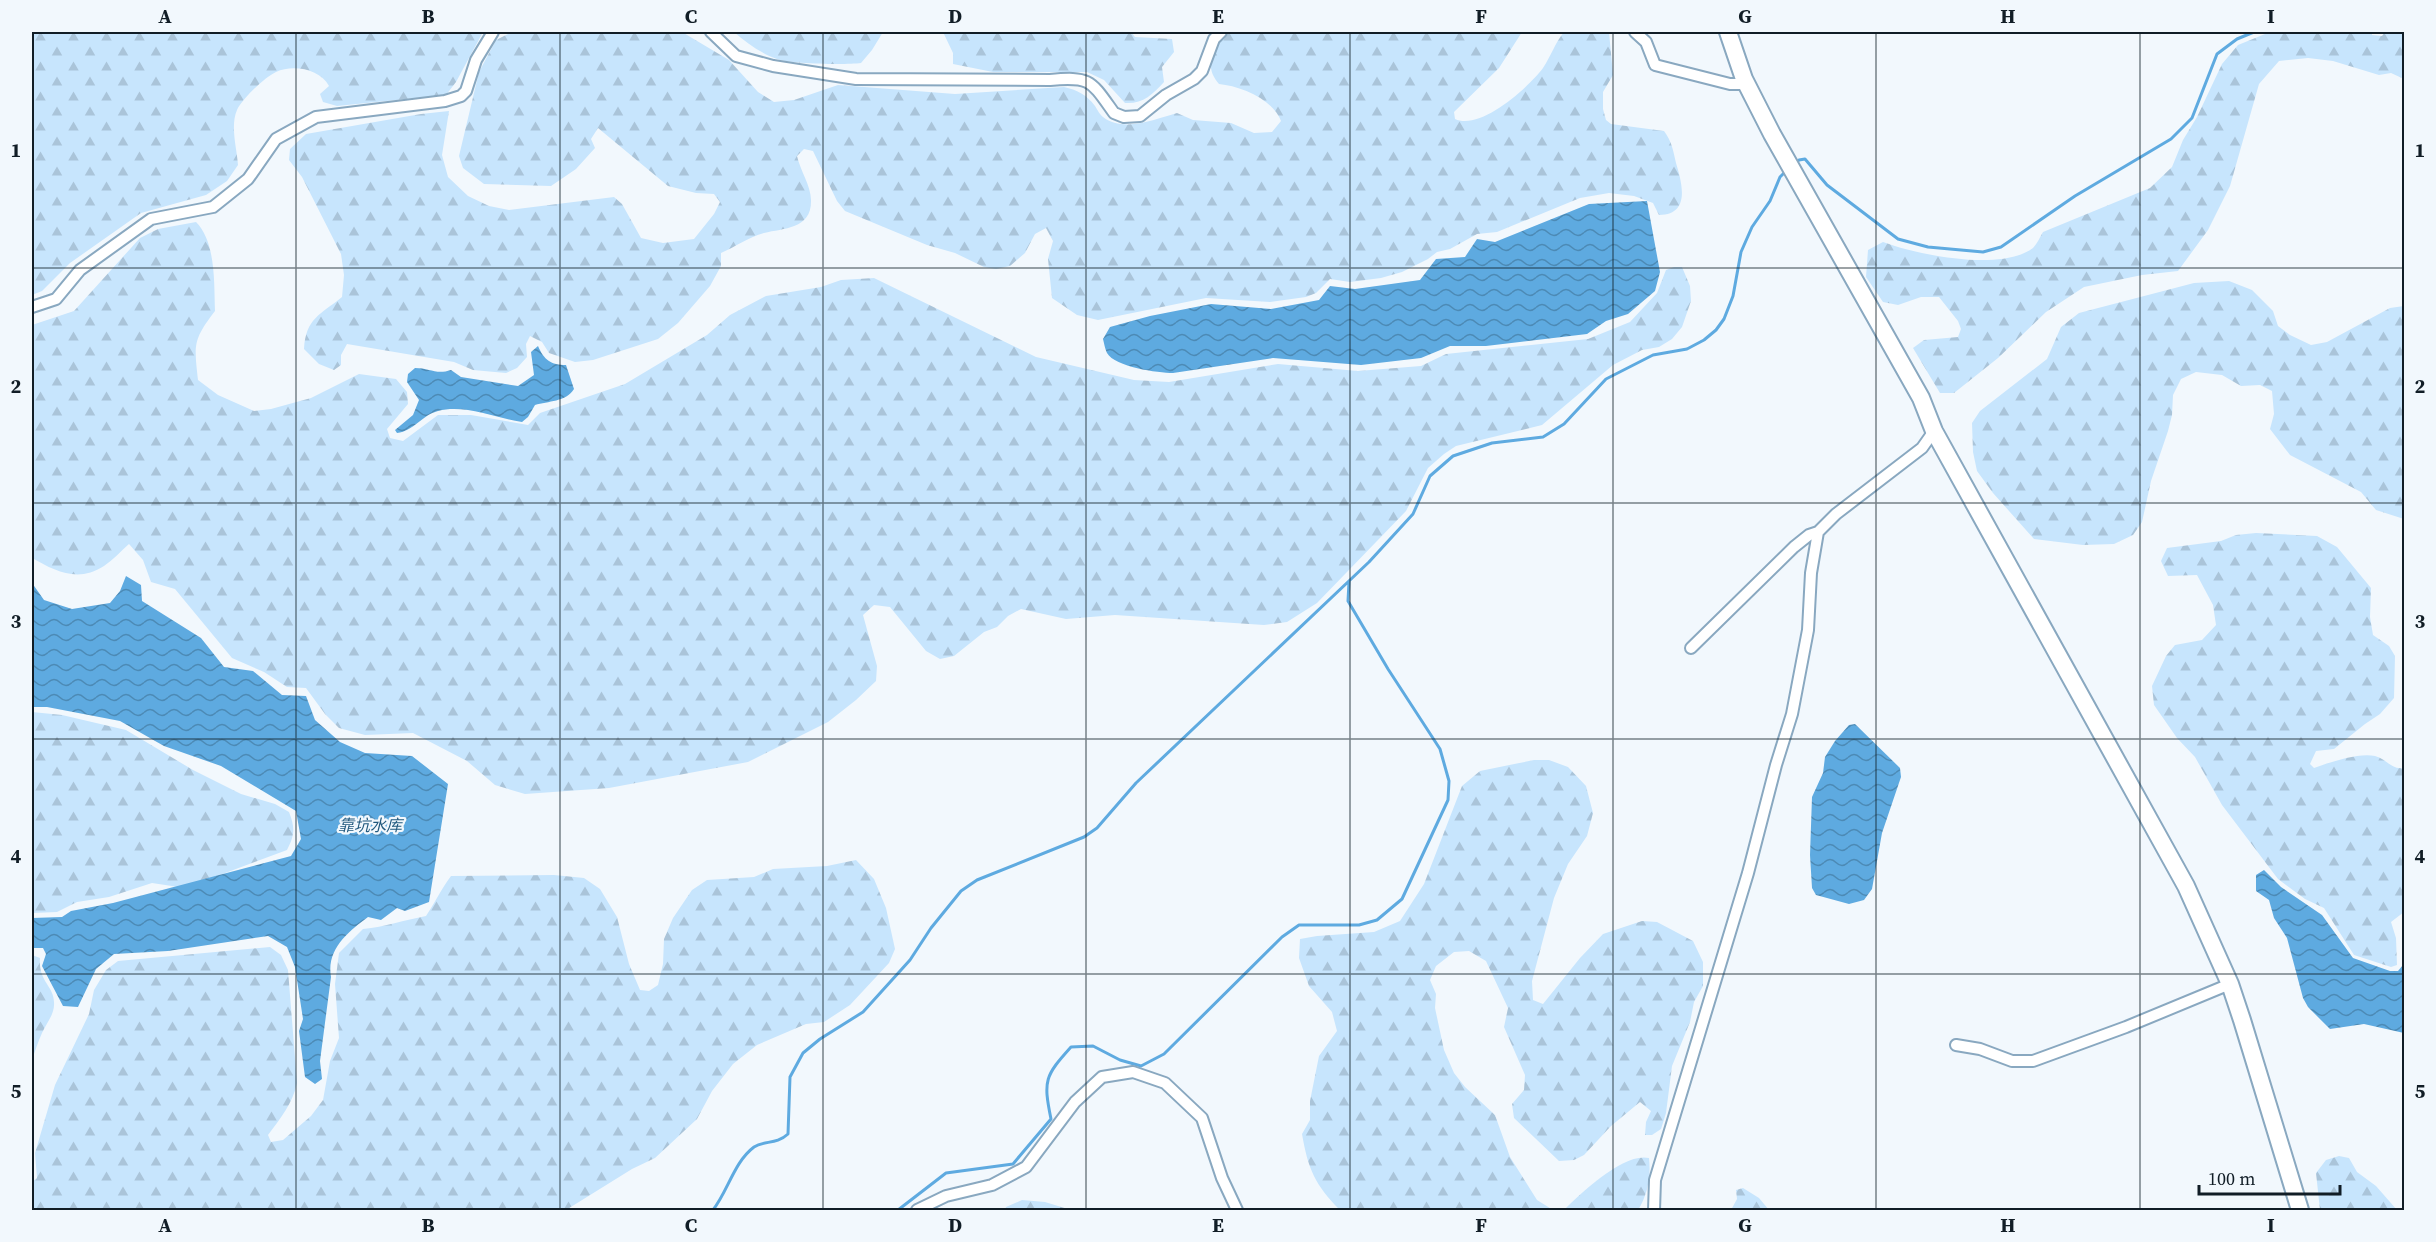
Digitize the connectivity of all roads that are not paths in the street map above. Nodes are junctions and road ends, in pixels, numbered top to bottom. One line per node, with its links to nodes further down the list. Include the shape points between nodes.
1 (493, 32): 7 (street, via 461,96 316,117 276,139 248,179 213,207 152,219 80,270 56,299)
2 (711, 32): 3 (street, via 736,56 772,66 856,79 1085,80 1099,89 1113,113 1124,117 1140,116 1166,95 1194,80)
3 (1221, 32)
4 (1635, 32): 6 (street, via 1646,42 1655,65 1730,84)
5 (1728, 32): 6 (main road)
6 (1747, 84): 8 (main road, via 1921,398)
7 (32, 307)
8 (1934, 431): 9 (street, via 1922,448); 11 (main road, via 2186,886)
9 (1818, 532): 10 (street, via 1794,547); 15 (street, via 1808,630 1792,714 1655,1180)
10 (1691, 648)
11 (2230, 984): 12 (street, via 2033,1061 2012,1061); 16 (main road)
12 (1956, 1045)
13 (917, 1210): 14 (street, via 946,1196 992,1185 1026,1167 1075,1102 1102,1077 1133,1072 1165,1083 1202,1118)
14 (1237, 1210)
15 (1654, 1210)
16 (2300, 1210)

